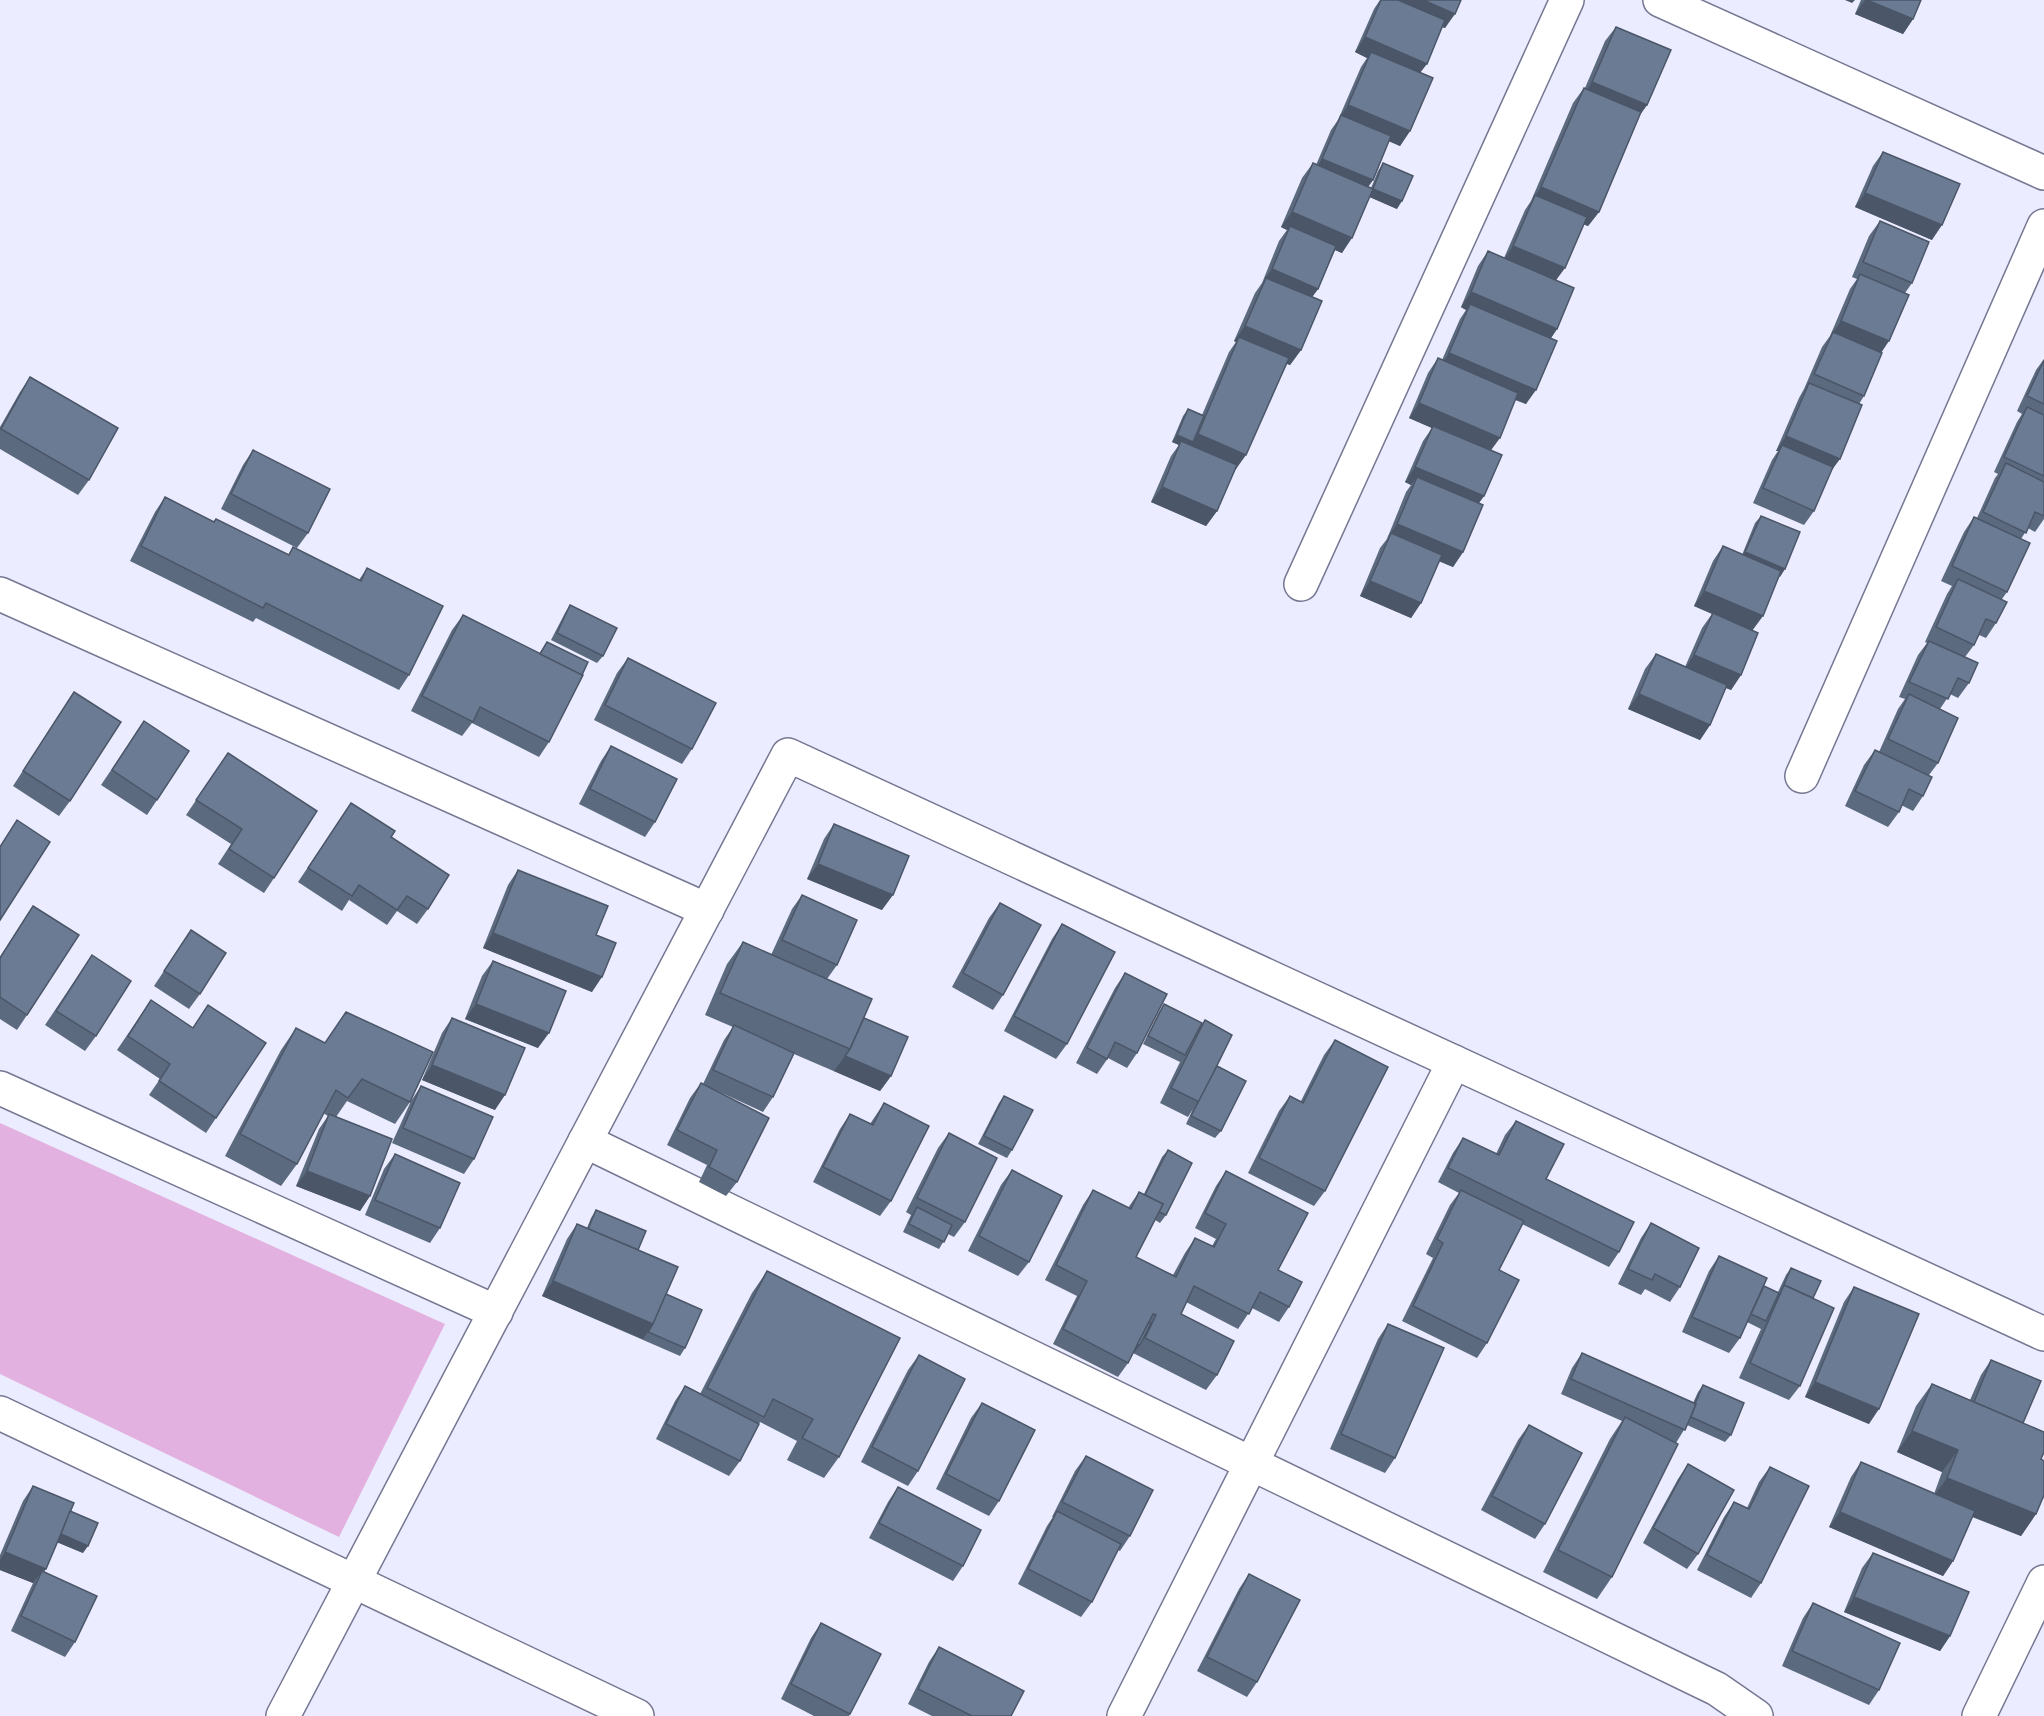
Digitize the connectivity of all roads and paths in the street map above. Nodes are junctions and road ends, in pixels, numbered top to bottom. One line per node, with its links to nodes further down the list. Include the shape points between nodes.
1 (1567, 0): 5 (street)
2 (1660, 0): 3 (street)
3 (2044, 172)
4 (2044, 226): 7 (street)
5 (1301, 584)
6 (0, 594): 8 (street)
7 (1802, 776)
8 (707, 910): 9 (street, via 788,755); 11 (street)
9 (1454, 1062): 13 (street); 15 (street)
10 (0, 1088): 12 (street)
11 (585, 1141): 12 (street); 15 (street)
12 (496, 1312): 16 (street)
13 (2044, 1334)
14 (0, 1413): 16 (street)
15 (1251, 1464): 20 (street); 21 (street, via 1717,1689)
16 (354, 1581): 18 (street); 19 (street)
17 (2044, 1582): 22 (street)
18 (283, 1716)
19 (637, 1716)
20 (1124, 1716)
21 (1756, 1716)
22 (1979, 1716)

